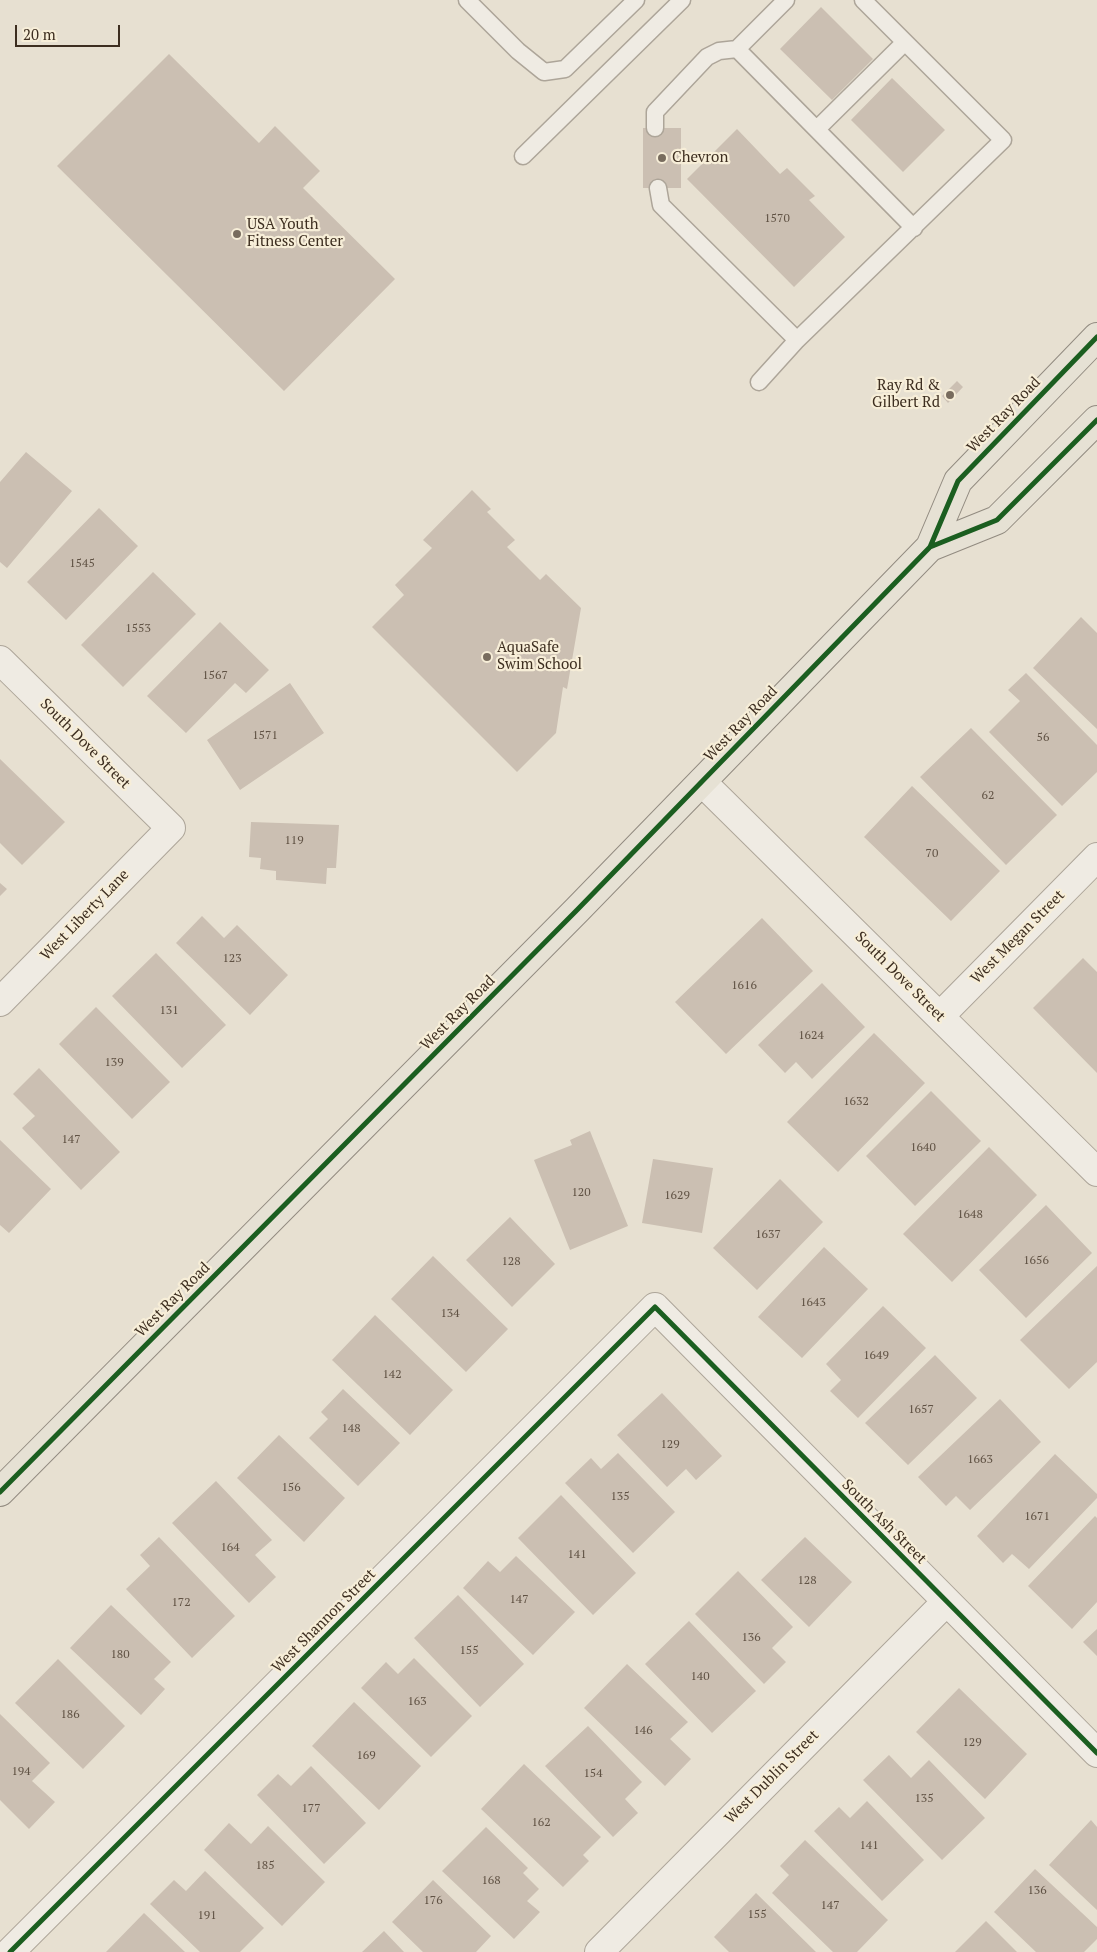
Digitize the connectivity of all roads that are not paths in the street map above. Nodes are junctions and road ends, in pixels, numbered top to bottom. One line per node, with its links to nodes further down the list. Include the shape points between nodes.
1 (467, 0): 2 (lane, via 544,72 565,69)
2 (636, 0)
3 (682, 0): 10 (lane)
4 (786, 0): 7 (lane)
5 (863, 0): 6 (lane)
6 (904, 43): 9 (lane); 12 (lane, via 1003,140)
7 (737, 49): 8 (lane, via 719,51 707,57 655,112); 9 (lane)
8 (655, 128)
9 (818, 129): 12 (lane)
10 (523, 156)
11 (658, 188): 14 (lane, via 661,205)
12 (914, 228): 14 (lane)
13 (1097, 337): 17 (main road, West Ray Road, via 958,481)
14 (797, 340): 15 (lane)
15 (759, 382)
16 (1097, 420): 17 (main road, West Ray Road, via 997,520)
17 (930, 547): 19 (main road, West Ray Road)
18 (0, 660): 20 (street, South Dove Street)
19 (702, 782): 23 (street, South Dove Street); 26 (main road, West Ray Road)
20 (171, 828): 22 (street, West Liberty Lane)
21 (1097, 857): 23 (street, West Megan Street)
22 (0, 1002)
23 (940, 1016): 24 (street, South Dove Street)
24 (1097, 1172)
25 (655, 1307): 27 (street, South Ash Street); 29 (street, West Shannon Street)
26 (0, 1492)
27 (946, 1602): 28 (street, South Ash Street); 30 (street, West Dublin Street)
28 (1097, 1753)
29 (10, 1952)
30 (599, 1952)

